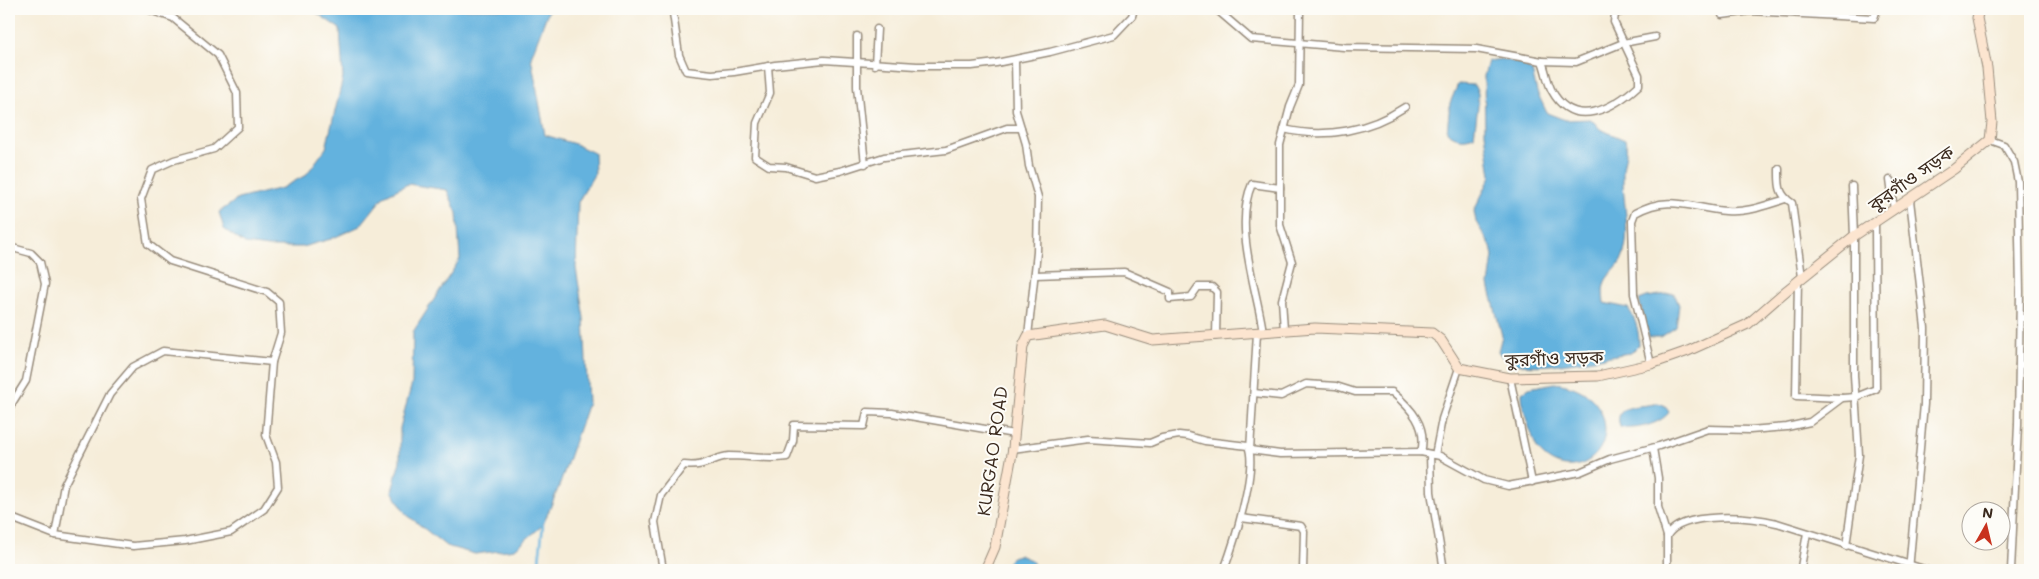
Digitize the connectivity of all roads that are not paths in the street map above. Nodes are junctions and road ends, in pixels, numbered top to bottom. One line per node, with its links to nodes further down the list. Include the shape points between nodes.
1 (147, 9): 43 (street, via 173,18 218,55 236,93 238,128 214,149 152,170 141,199 148,244 170,262 266,292 279,302 281,333)
2 (1134, 9): 15 (street, via 1132,16 1114,35)
3 (1216, 9): 13 (street, via 1251,39)
4 (1300, 9): 13 (street)
5 (1629, 9): 14 (street, via 1616,14 1614,22)
6 (1877, 9): 9 (street, via 1874,18 1750,11)
7 (1979, 9): 23 (street, via 1993,131)
8 (673, 13): 19 (street, via 679,55 686,72 712,74)
9 (1722, 15)
10 (877, 29): 18 (street)
11 (857, 36): 17 (street)
12 (1655, 37): 14 (street)
13 (1298, 43): 16 (street, via 1476,50); 22 (street, via 1299,85)
14 (1622, 43): 16 (street, via 1576,62); 16 (street, via 1639,75 1639,85 1622,101 1603,110 1576,112 1562,103 1551,90)
15 (1015, 60): 18 (street, via 972,66); 21 (street, via 1016,111)
16 (1542, 61)
17 (858, 64): 18 (street); 19 (street, via 824,60); 24 (street, via 857,87)
18 (875, 65)
19 (768, 66): 24 (street, via 770,93 757,123 755,157 769,166 786,167 816,176)
20 (1405, 107): 22 (street, via 1375,124 1336,133 1315,135)
21 (1021, 128): 24 (street, via 1007,128 946,150 884,157); 35 (street, via 1038,197)
22 (1284, 129): 28 (street, via 1280,145)
23 (1990, 140): 30 (street, কুরগাঁও সড়ক); 37 (street, via 2004,145 2014,162 2018,182)
24 (865, 164)
25 (1779, 169): 29 (street, via 1780,190)
26 (1890, 180): 31 (street)
27 (1852, 186): 33 (street)
28 (1280, 188): 39 (street, via 1280,226 1292,262 1282,300); 40 (street, via 1252,184 1246,196 1247,250 1260,307)
29 (1786, 199): 36 (street, via 1792,203); 44 (street, via 1746,211 1659,202 1636,213 1632,220 1634,294)
30 (1910, 200): 31 (street, কুরগাঁও সড়ক); 66 (street, via 1925,328 1924,404)
31 (1894, 210): 32 (street, কুরগাঁও সড়ক)
32 (1875, 222): 33 (street, কুরগাঁও সড়ক); 50 (street, via 1876,389)
33 (1854, 236): 36 (street, কুরগাঁও সড়ক); 50 (street)
34 (9, 247): 52 (street, via 32,253 40,262 45,284 26,381)
35 (1035, 275): 41 (street); 42 (street, via 1124,272 1170,292 1170,299 1192,297 1198,287 1212,287 1217,292)
36 (1800, 279): 44 (street, কুরগাঁও সড়ক, via 1748,324); 51 (street, via 1796,396)
37 (2020, 318): 38 (street); 46 (street)
38 (2030, 318)
39 (1284, 330): 40 (street); 47 (street, via 1315,328 1432,333 1441,340)
40 (1260, 332): 42 (street); 49 (street)
41 (1028, 336): 42 (street, via 1105,325 1153,340); 53 (street, KURGAO ROAD, via 1023,346)
42 (1216, 336)
43 (272, 362): 63 (street, via 163,351 133,367 110,394 64,485); 63 (street, via 266,435 276,462 278,487 264,509 231,532 185,541 133,546)
44 (1651, 364): 48 (street, কুরগাঁও সড়ক, via 1598,376)
45 (2030, 364): 46 (street)
46 (2019, 365): 75 (street)
47 (1459, 368): 48 (street, কুরগাঁও সড়ক); 58 (street)
48 (1510, 378): 59 (street)
49 (1254, 393): 56 (street); 57 (street, via 1281,396 1306,384 1336,386 1355,392 1392,392 1406,404 1421,426 1424,440)
50 (1856, 397): 51 (street); 65 (street, via 1859,454)
51 (1842, 398): 54 (street, via 1810,422 1750,430 1708,429)
52 (9, 408)
53 (1014, 434): 55 (street, KURGAO ROAD); 67 (street, via 892,412 867,412 864,426 794,424 793,441 787,457 726,456 697,467 684,465 661,495 655,522)
54 (1653, 448): 59 (street, via 1610,459 1580,472); 64 (street, via 1658,507)
55 (1012, 449): 56 (street, via 1088,439 1150,443 1162,438 1188,436 1248,446); 68 (street, KURGAO ROAD, via 995,547)
56 (1250, 450): 57 (street, via 1280,454); 61 (street)
57 (1421, 452): 58 (street)
58 (1433, 455): 59 (street, via 1497,484 1508,486); 71 (street, via 1431,492)
59 (1532, 482)
60 (9, 517): 63 (street)
61 (1240, 518): 69 (street); 70 (street, via 1302,526)
62 (1807, 533): 64 (street, via 1756,518 1731,516 1684,524); 65 (street); 73 (street, via 1801,567)
63 (55, 535)
64 (1666, 536): 72 (street)
65 (1846, 546): 66 (street, via 1870,550)
66 (1909, 568): 74 (street)
67 (663, 570)
68 (985, 570)
69 (1224, 570)
70 (1303, 570)
71 (1444, 570)
72 (1667, 570)
73 (1805, 570)
74 (1928, 570)
75 (2011, 570)

